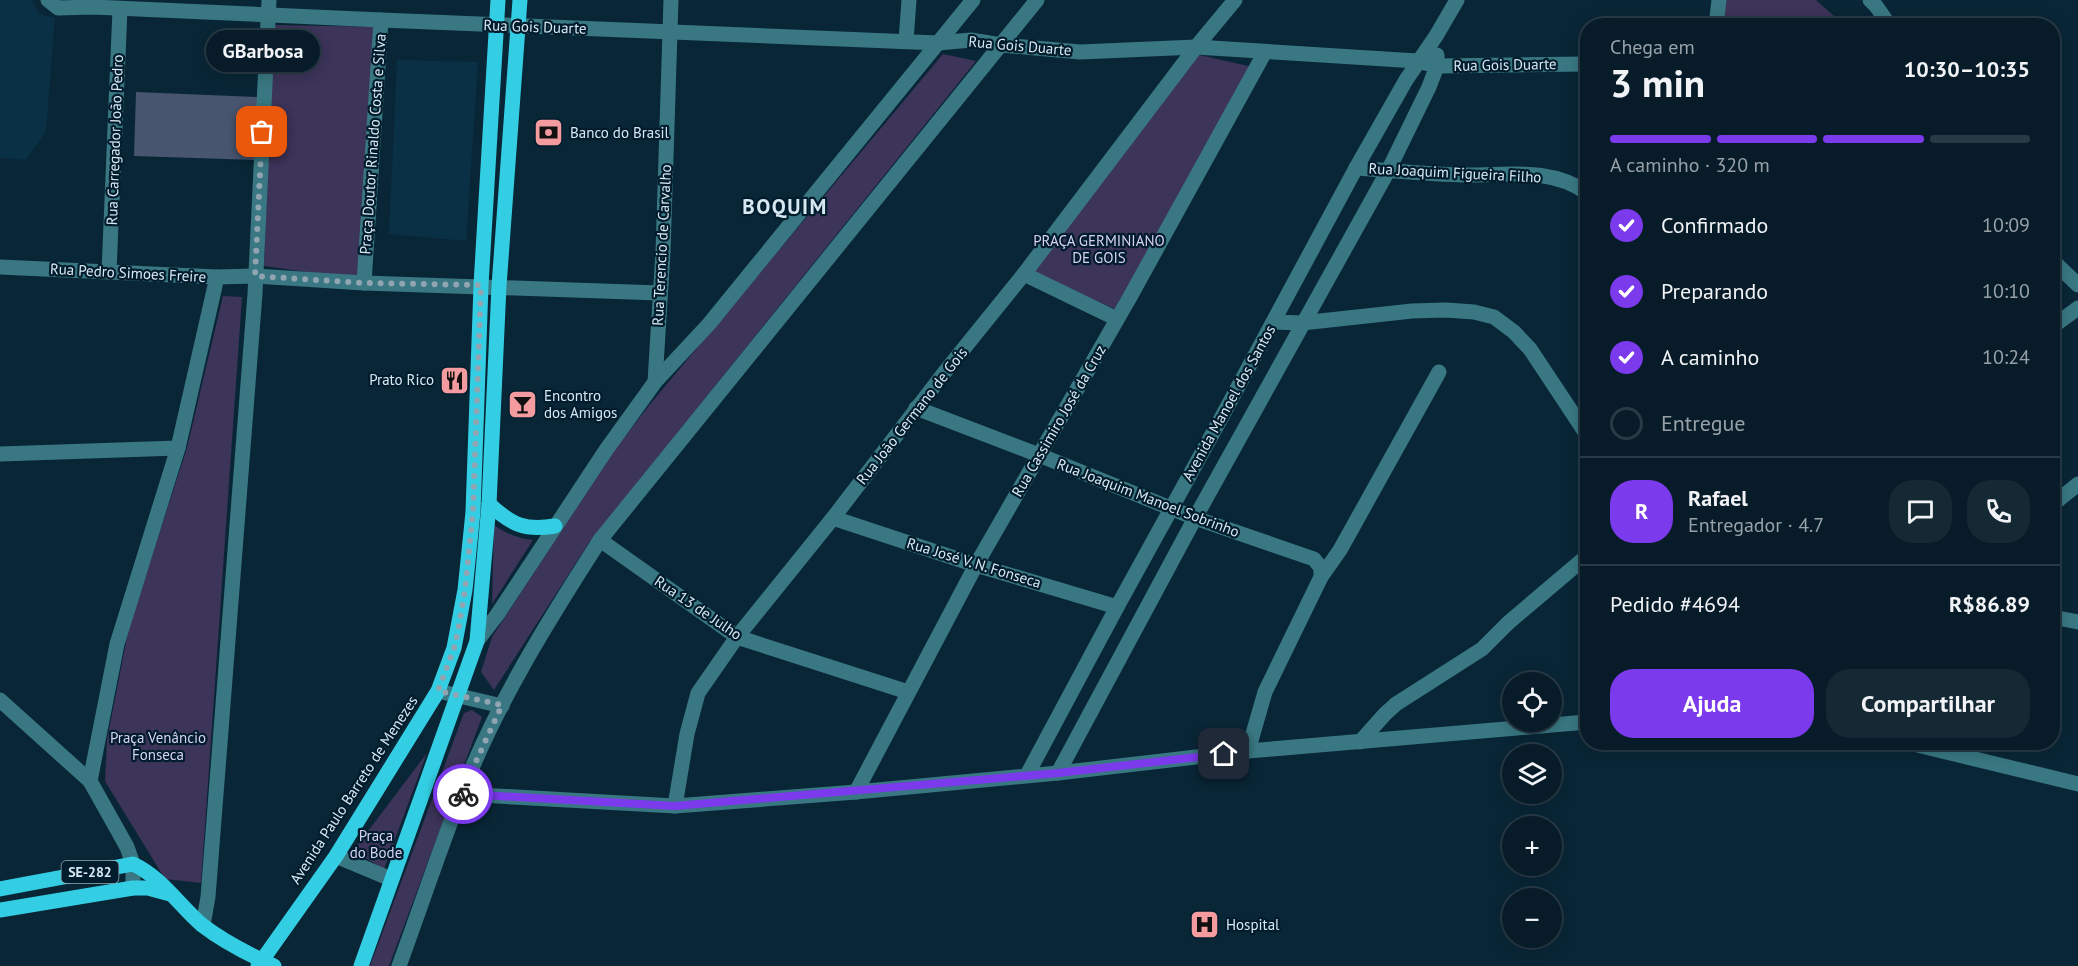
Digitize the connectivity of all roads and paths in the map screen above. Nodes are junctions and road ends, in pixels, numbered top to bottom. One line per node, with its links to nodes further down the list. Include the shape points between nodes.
1 (269, 0): 14 (street)
2 (498, 0): 18 (main road, Avenida Paulo Barreto de Menezes)
3 (520, 0): 19 (main road)
4 (671, 0): 20 (street, Rua Terencio de Carvalho)
5 (909, 0): 22 (street)
6 (973, 0): 23 (street)
7 (1037, 0): 24 (street)
8 (1235, 0): 25 (street, Rua João Germano de Gois)
9 (1456, 0): 21 (street, Avenida Manoel dos Santos)
10 (1719, 0): 15 (street)
11 (1870, 0): 16 (street)
12 (53, 4): 13 (street, Praça Doutor Rinaldo Costa e Silva)
13 (120, 9): 14 (street, Praça Doutor Rinaldo Costa e Silva); 35 (street, Rua Carregador João Pedro)
14 (267, 16): 17 (street, Praça Doutor Rinaldo Costa e Silva); 37 (street)
15 (1717, 18)
16 (1884, 18)
17 (381, 20): 18 (street, Rua Gois Duarte); 39 (street, Praça Doutor Rinaldo Costa e Silva)
18 (497, 26): 19 (street, Rua Gois Duarte); 40 (main road, Avenida Paulo Barreto de Menezes)
19 (518, 26): 20 (street, Rua Gois Duarte); 42 (main road)
20 (670, 31): 22 (street, Rua Gois Duarte); 43 (street, Rua Terencio de Carvalho)
21 (1436, 36): 27 (street, Avenida Manoel dos Santos); 29 (street, Avenida Manoel dos Santos)
22 (906, 42): 23 (street, Rua Gois Duarte)
23 (938, 43): 24 (street, Rua Gois Duarte, via 971,40); 50 (street, via 709,324)
24 (1001, 45): 25 (street, Rua Gois Duarte, via 1080,51); 63 (street)
25 (1196, 47): 26 (street, Rua Gois Duarte); 36 (street, Rua João Germano de Gois)
26 (1265, 52): 27 (street, Rua Gois Duarte); 45 (street, Rua Cassimiro José da Cruz)
27 (1417, 61): 29 (street, Rua Gois Duarte); 30 (street, Avenida Manoel dos Santos)
28 (1580, 64): 29 (street, Rua Gois Duarte)
29 (1437, 66): 31 (street, Avenida Manoel dos Santos)
30 (1356, 168): 31 (street, Rua Joaquim Figueira Filho); 47 (street, Avenida Manoel dos Santos)
31 (1388, 171): 32 (street, Rua Joaquim Figueira Filho, via 1525,174 1567,182); 48 (street, Avenida Manoel dos Santos)
32 (1580, 189)
33 (0, 267): 35 (street, Rua Pedro Simoes Freire)
34 (2060, 268): 41 (street)
35 (109, 272): 38 (street, Rua Pedro Simoes Freire)
36 (1024, 274): 45 (street); 51 (street, Rua João Germano de Gois)
37 (255, 276): 38 (street, Rua Pedro Simoes Freire); 39 (street); 97 (street)
38 (217, 277): 53 (street)
39 (364, 283): 40 (street)
40 (481, 285): 42 (street); 72 (main road, Avenida Paulo Barreto de Menezes, via 473,512 465,590 454,648)
41 (2078, 285)
42 (499, 286): 43 (street); 58 (main road)
43 (660, 292): 50 (street, Rua Terencio de Carvalho)
44 (2078, 308): 46 (street)
45 (1117, 319): 55 (street, Rua Cassimiro José da Cruz)
46 (2060, 321)
47 (1274, 322): 48 (street); 59 (street, Avenida Manoel dos Santos)
48 (1302, 323): 52 (street, via 1412,311 1474,312 1494,317 1530,349); 61 (street, Avenida Manoel dos Santos)
49 (1439, 372): 66 (street)
50 (655, 382): 62 (street)
51 (916, 408): 55 (street, Rua Joaquim Manoel Sobrinho); 60 (street, Rua João Germano de Gois)
52 (1580, 424)
53 (178, 448): 54 (street); 85 (street, via 117,644)
54 (0, 454)
55 (1039, 455): 59 (street, Rua Joaquim Manoel Sobrinho); 65 (street, Rua Cassimiro José da Cruz)
56 (2076, 490): 57 (street)
57 (2060, 500)
58 (489, 504): 62 (main road, via 519,526); 71 (main road)
59 (1170, 509): 61 (street, Rua Joaquim Manoel Sobrinho); 67 (street, Avenida Manoel dos Santos)
60 (833, 518): 65 (street, Rua José V. N. Fonseca); 70 (street, Rua João Germano de Gois)
61 (1195, 518): 66 (street, Rua Joaquim Manoel Sobrinho, via 1314,559); 83 (street, Avenida Manoel dos Santos)
62 (555, 526): 71 (street)
63 (600, 540): 70 (street, Rua 13 de Julho); 76 (street, via 544,627)
64 (1580, 562): 78 (street, via 1482,649 1390,709)
65 (976, 565): 67 (street, Rua José V. N. Fonseca); 73 (street, Rua Cassimiro José da Cruz)
66 (1322, 577): 81 (street, via 1265,692)
67 (1117, 607): 84 (street, Avenida Manoel dos Santos)
68 (2060, 619): 69 (street)
69 (2078, 622)
70 (737, 637): 73 (street, Rua 13 de Julho); 89 (street, Rua João Germano de Gois, via 698,693)
71 (477, 641): 74 (main road)
72 (438, 691): 74 (street); 90 (main road, Avenida Paulo Barreto de Menezes)
73 (908, 692): 87 (street, Rua Cassimiro José da Cruz)
74 (458, 696): 76 (street); 92 (main road)
75 (0, 700): 85 (street)
76 (502, 705): 88 (street)
77 (1580, 723): 78 (street)
78 (1360, 742): 81 (street)
79 (1938, 750): 82 (street)
80 (1963, 750): 82 (street)
81 (1248, 751): 83 (street)
82 (1966, 757): 86 (street)
83 (1058, 773): 84 (street)
84 (1027, 775): 87 (street)
85 (90, 781): 91 (street)
86 (2078, 784)
87 (856, 792): 89 (street)
88 (461, 794): 89 (street); 100 (street)
89 (675, 806)
90 (336, 856): 92 (street); 98 (main road, Avenida Paulo Barreto de Menezes)
91 (133, 864): 93 (street); 94 (main road, SE-282); 95 (main road, SE-282)
92 (391, 879): 99 (main road)
93 (133, 888): 95 (main road, SE-282); 96 (main road, SE-282)
94 (0, 889)
95 (170, 894): 97 (main road, SE-282)
96 (0, 910)
97 (203, 925): 98 (main road, SE-282)
98 (264, 964)
99 (361, 966)
100 (399, 966)

